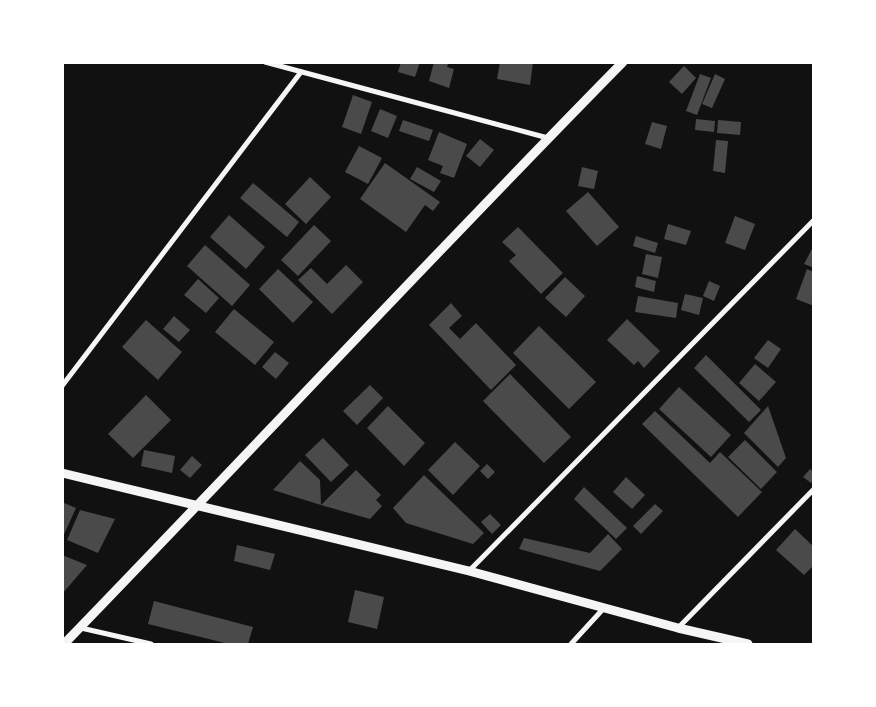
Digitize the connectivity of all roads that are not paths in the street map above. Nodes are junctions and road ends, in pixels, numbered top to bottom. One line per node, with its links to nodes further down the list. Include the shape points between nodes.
1 (265, 62): 3 (street)
2 (623, 62): 4 (street)
3 (301, 72): 4 (street); 6 (street)
4 (548, 138): 9 (street)
5 (814, 220): 10 (street)
6 (62, 386)
7 (62, 473): 9 (street)
8 (814, 490): 13 (street)
9 (199, 506): 10 (street); 12 (street)
10 (469, 571): 11 (street)
11 (604, 608): 13 (street); 16 (street)
12 (80, 628): 14 (street); 15 (street)
13 (678, 628): 17 (street)
14 (64, 644)
15 (151, 644)
16 (571, 644)
17 (748, 644)

